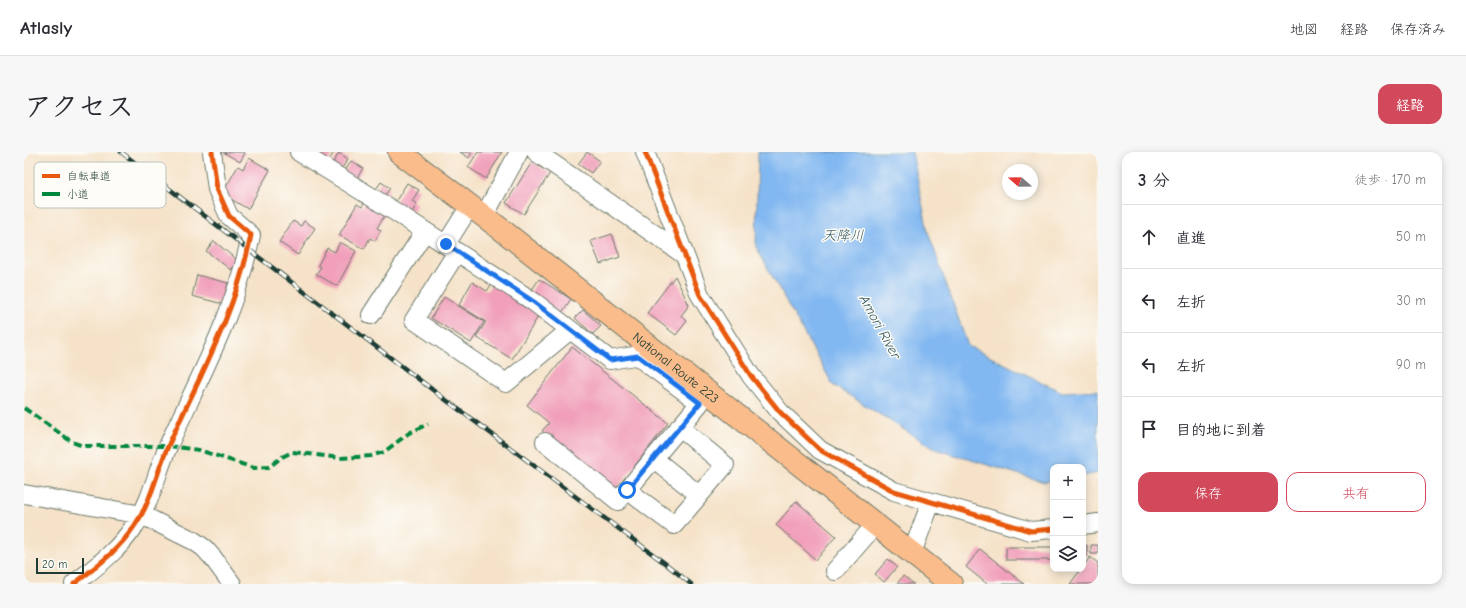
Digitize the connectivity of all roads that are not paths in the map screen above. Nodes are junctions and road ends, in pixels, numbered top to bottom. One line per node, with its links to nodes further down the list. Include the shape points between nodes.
1 (212, 152): 21 (street, via 217,189 229,216 251,235 232,305 202,376 168,446)
2 (299, 152): 8 (street)
3 (399, 152): 7 (highway, National Route 223)
4 (519, 152): 7 (street)
5 (536, 152): 10 (street)
6 (645, 152): 10 (street)
7 (477, 211): 9 (street); 13 (highway, National Route 223)
8 (425, 231): 9 (street); 11 (street)
9 (451, 248): 12 (street, via 534,302); 12 (street, via 414,320 506,383)
10 (683, 254): 20 (street, via 700,295 721,330 751,376 780,412 820,450 894,491)
11 (372, 315)
12 (570, 330): 13 (street, via 610,360)
13 (648, 354): 14 (street, via 700,403); 23 (highway, National Route 223)
14 (679, 428): 16 (street); 19 (street, via 725,465)
15 (545, 442): 17 (street, via 618,501)
16 (653, 458): 17 (street); 19 (street)
17 (627, 490): 19 (street, via 674,525)
18 (24, 494): 21 (street)
19 (699, 495)
20 (931, 502): 25 (street, via 1031,531); 26 (street)
21 (142, 515): 28 (street, via 115,551); 29 (street, via 194,540 214,558)
22 (1098, 523): 24 (street)
23 (875, 525): 26 (highway, National Route 223); 27 (street)
24 (1086, 525)
25 (1050, 529)
26 (912, 553): 30 (highway, National Route 223)
27 (835, 571)
28 (74, 584)
29 (232, 584)
30 (951, 584)

